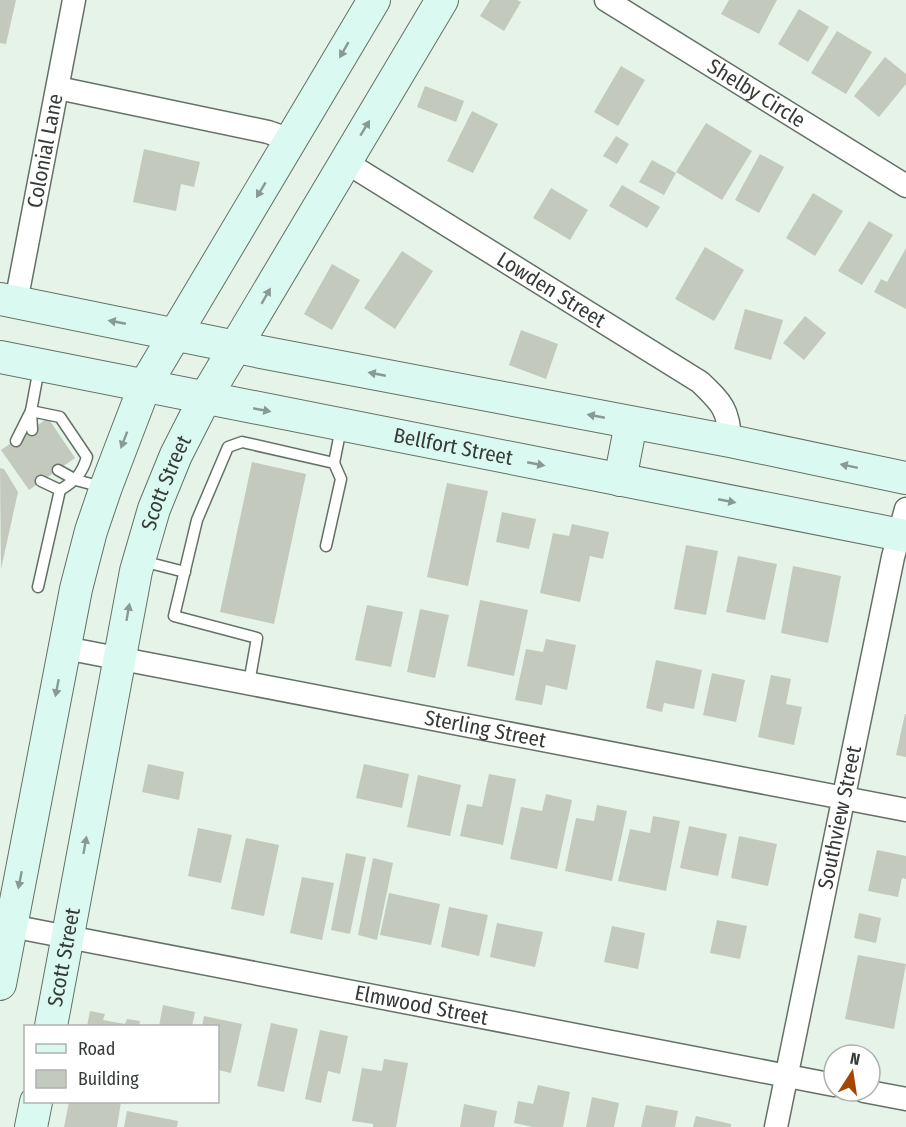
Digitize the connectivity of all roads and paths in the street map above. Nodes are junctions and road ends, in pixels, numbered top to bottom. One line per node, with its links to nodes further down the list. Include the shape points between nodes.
1 (74, 0): 5 (street, Colonial Lane)
2 (374, 0): 6 (main road, one-way to 6)
3 (442, 0): 7 (main road, Scott Street, one-way to 3)
4 (606, 0): 8 (street, Shelby Circle)
5 (58, 88): 6 (street); 9 (street, Colonial Lane)
6 (291, 140): 10 (main road, one-way to 10)
7 (344, 161): 11 (main road, Scott Street, one-way to 7); 21 (street, Lowden Street, via 700,382 723,408 729,421)
8 (906, 186)
9 (8, 300): 10 (main road, one-way to 9)
10 (175, 334): 11 (main road); 14 (main road)
11 (237, 346): 15 (main road, Scott Street); 17 (main road, one-way to 11)
12 (0, 357): 13 (main road, Bellfort Street)
13 (39, 364): 14 (main road, Bellfort Street); 16 (lane)
14 (146, 385): 15 (main road, Bellfort Street); 27 (main road, one-way to 27)
15 (205, 398): 18 (main road, Bellfort Street, one-way to 18); 31 (main road, Scott Street, via 154,509)
16 (31, 411): 19 (lane); 20 (lane); 27 (lane, via 60,417 87,457 84,469)
17 (631, 423): 21 (main road); 25 (main road)
18 (342, 425): 22 (lane); 25 (main road, Bellfort Street, one-way to 25)
19 (32, 430)
20 (16, 441)
21 (730, 441): 24 (main road, one-way to 21)
22 (334, 463): 30 (lane, via 341,478); 32 (lane, via 242,442 228,447 197,520)
23 (58, 470): 27 (lane)
24 (906, 478)
25 (620, 480): 29 (main road, Bellfort Street, one-way to 29)
26 (41, 481): 28 (lane)
27 (91, 484): 28 (lane); 34 (main road, via 91,531)
28 (60, 490): 33 (lane)
29 (903, 527): 37 (street, Southview Street)
30 (326, 546)
31 (139, 560): 32 (lane); 35 (main road, Scott Street, one-way to 31)
32 (185, 572): 36 (lane, via 174,616 257,638)
33 (39, 587)
34 (65, 648): 35 (street, Sterling Street); 39 (main road, one-way to 39)
35 (120, 659): 36 (street, Sterling Street); 40 (main road, Scott Street, one-way to 35)
36 (249, 683): 37 (street, Sterling Street)
37 (844, 798): 38 (street, Sterling Street); 43 (street, Southview Street)
38 (906, 810)
39 (11, 926): 40 (street, Elmwood Street); 41 (main road)
40 (68, 938): 42 (main road, Scott Street); 43 (street, Elmwood Street)
41 (0, 984)
42 (51, 1025)
43 (785, 1076): 44 (street, Elmwood Street); 49 (street, Southview Street)
44 (822, 1083)
45 (882, 1094): 46 (street)
46 (906, 1099)
47 (36, 1103): 48 (main road)
48 (31, 1127)
49 (776, 1127)

